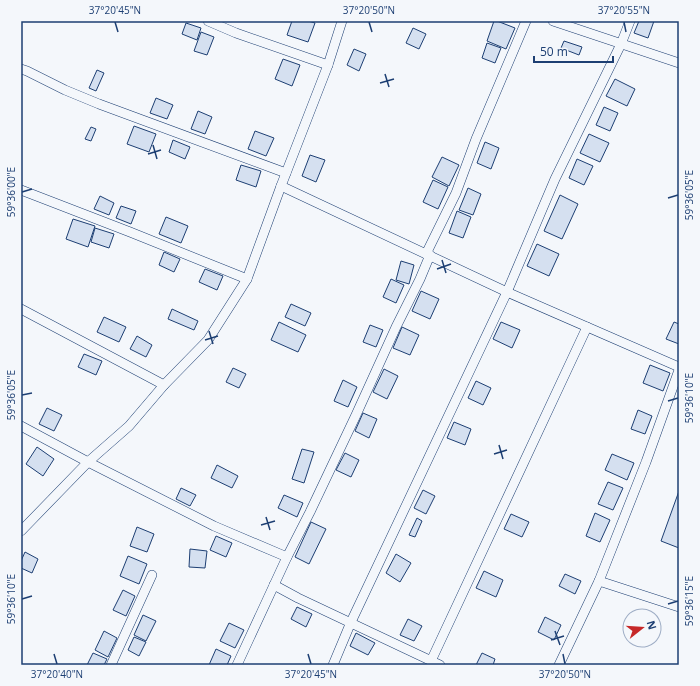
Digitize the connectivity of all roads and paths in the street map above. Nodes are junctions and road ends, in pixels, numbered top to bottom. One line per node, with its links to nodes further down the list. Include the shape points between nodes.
1 (208, 21): 8 (street)
2 (342, 21): 8 (street)
3 (526, 21): 13 (street, via 476,139 456,194)
4 (553, 21): 6 (street)
5 (630, 21): 6 (street)
6 (621, 44): 7 (street); 15 (street, via 555,179)
7 (679, 63)
8 (328, 65): 10 (street)
9 (21, 69): 10 (street, via 92,101)
10 (286, 173): 11 (street)
11 (281, 186): 13 (street); 14 (street)
12 (21, 190): 14 (street)
13 (428, 254): 15 (street); 23 (street, via 420,279)
14 (247, 279): 19 (street, via 208,340)
15 (507, 292): 17 (street); 28 (street)
16 (21, 310): 19 (street)
17 (587, 327): 18 (street); 29 (street)
18 (679, 368): 25 (street, via 646,462)
19 (164, 384): 21 (street, via 129,426)
20 (21, 426): 21 (street)
21 (88, 462): 22 (street); 23 (street, via 214,526)
22 (21, 531)
23 (287, 557): 26 (street)
24 (152, 575): 30 (street)
25 (599, 580): 27 (street); 33 (street)
26 (274, 585): 28 (street); 31 (street)
27 (679, 607)
28 (351, 622): 29 (street); 32 (street)
29 (436, 663)
30 (111, 665)
31 (237, 665)
32 (333, 665)
33 (559, 665)

